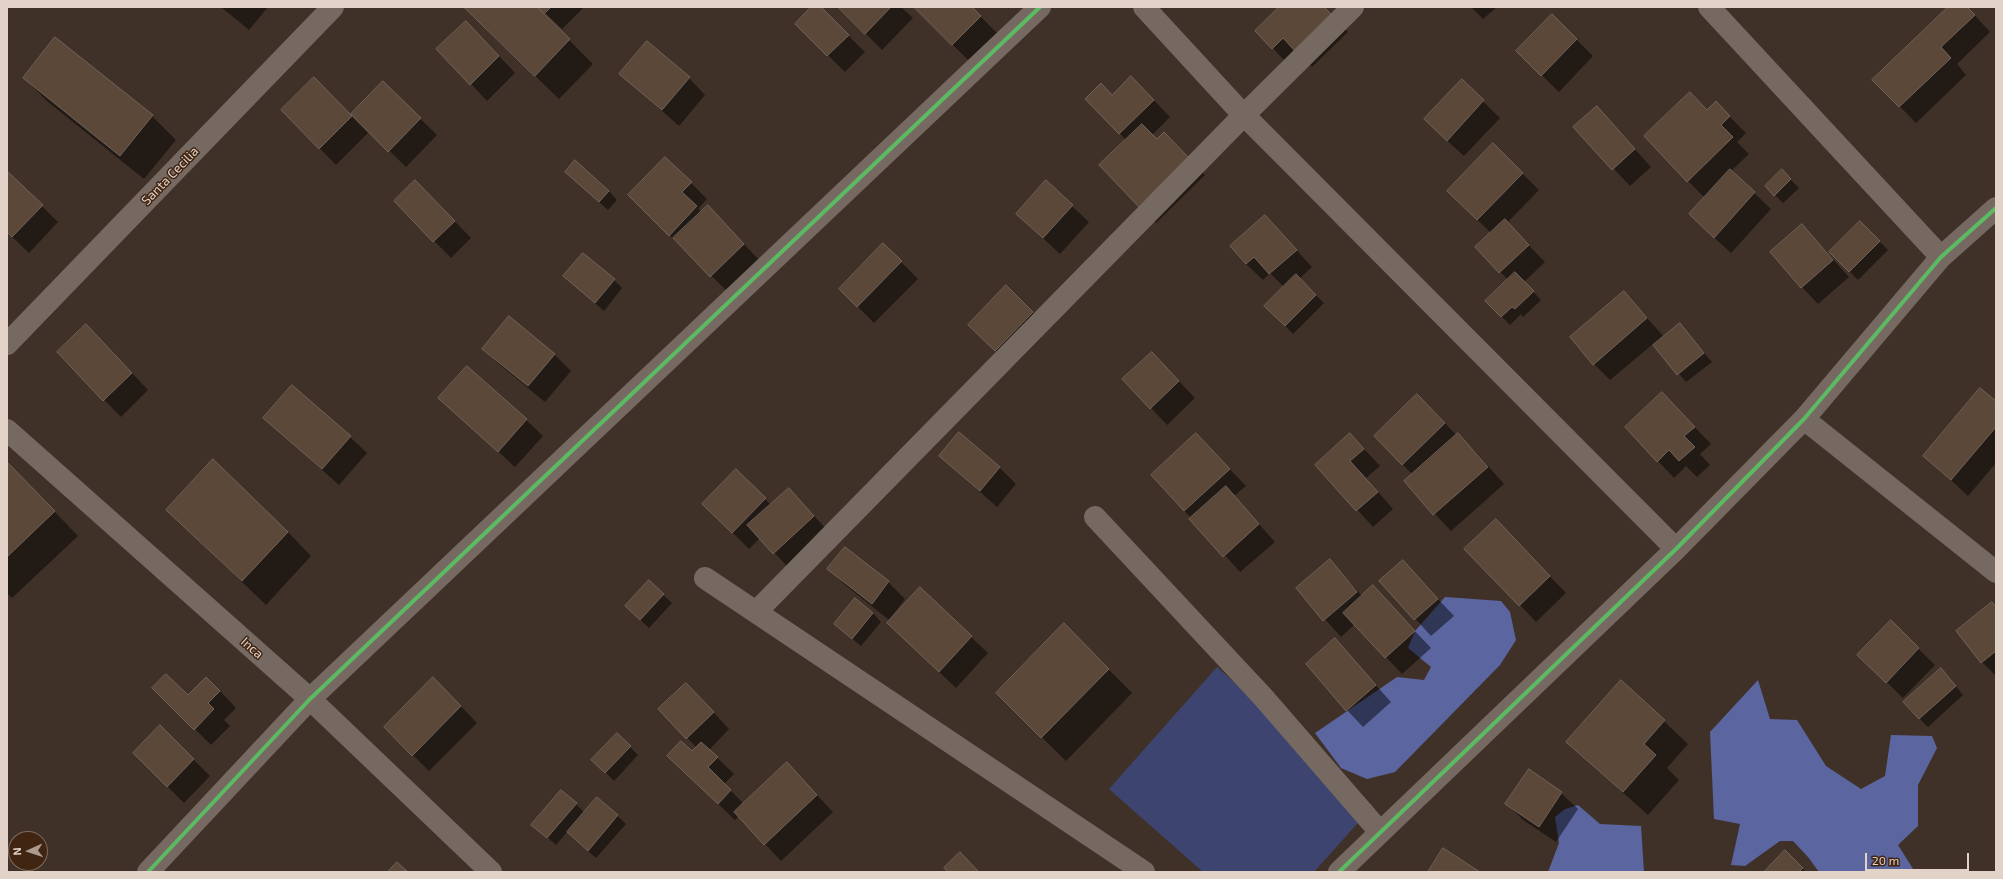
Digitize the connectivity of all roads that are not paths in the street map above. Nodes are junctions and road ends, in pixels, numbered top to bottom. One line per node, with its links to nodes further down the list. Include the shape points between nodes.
1 (333, 7): 9 (street, Santa Cecilia)
2 (1040, 7): 17 (street)
3 (1144, 7): 6 (street)
4 (1353, 7): 6 (street)
5 (1709, 7): 8 (street)
6 (1244, 115): 13 (street); 16 (street)
7 (1996, 208): 8 (street)
8 (1941, 257): 10 (street)
9 (7, 344)
10 (1804, 419): 13 (street); 14 (street)
11 (7, 430): 17 (street, Inca)
12 (1095, 517): 18 (street, via 1263,697)
13 (1676, 549): 18 (street)
14 (1996, 572)
15 (706, 578): 16 (street)
16 (756, 612): 21 (street)
17 (310, 700): 19 (street); 20 (street, Inca)
18 (1380, 832): 22 (street)
19 (148, 872)
20 (491, 872)
21 (1144, 872)
22 (1339, 872)

